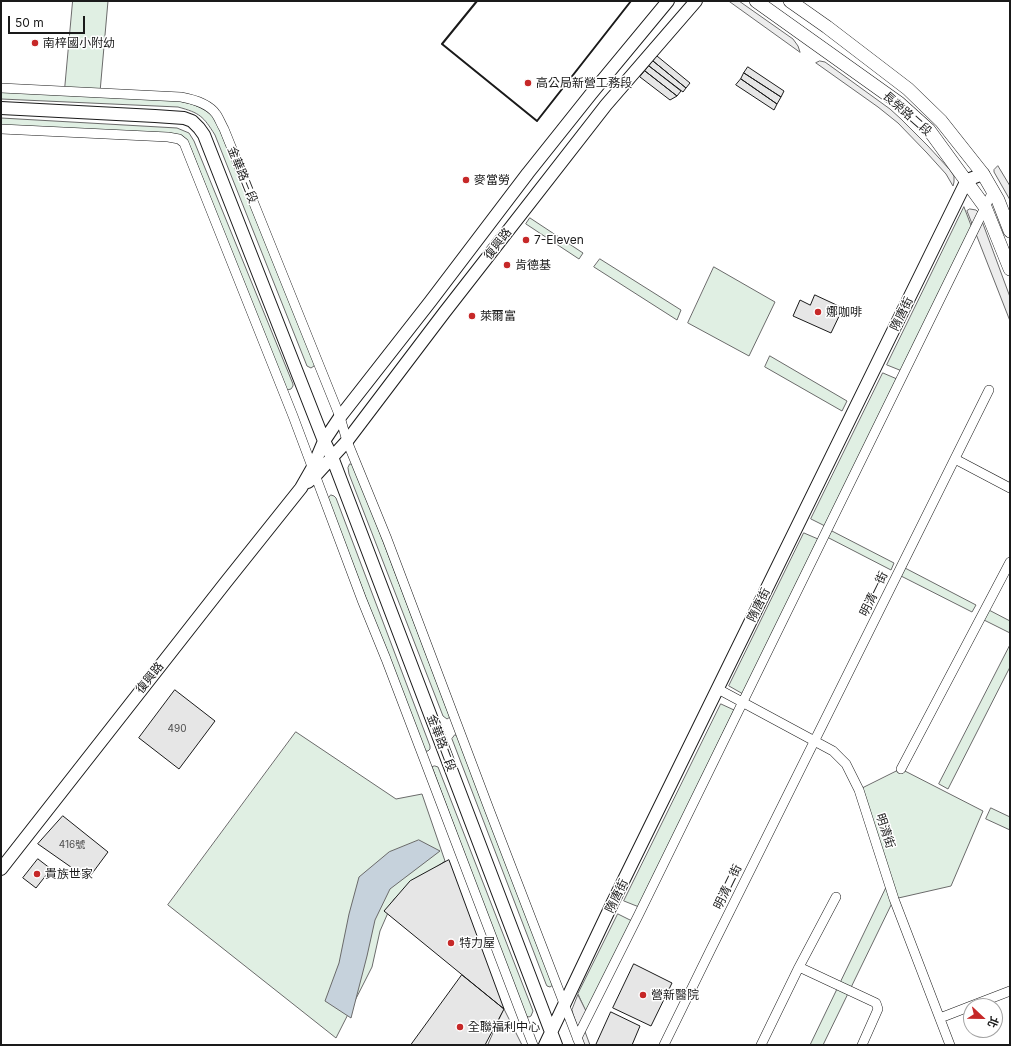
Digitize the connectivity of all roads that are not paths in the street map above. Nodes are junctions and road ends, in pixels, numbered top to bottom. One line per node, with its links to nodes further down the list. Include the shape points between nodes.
1 (668, 1): 15 (street, 復興路, via 538,160)
2 (696, 1): 17 (street, 復興路, via 606,105)
3 (756, 1): 9 (main road, 長榮路二段, via 899,103 929,130)
4 (790, 1): 8 (main road, 長榮路二段, via 908,90 941,121)
5 (1, 88): 15 (street, 金華路三段, via 181,97 205,105 216,113)
6 (1, 108): 16 (street, 金華路三段, via 184,118 199,128 204,135)
7 (1, 129): 20 (street, via 168,137 184,143)
8 (983, 174): 9 (street); 10 (main road, 長榮路二段)
9 (967, 180): 11 (main road, 長榮路二段); 23 (street, 隋唐街)
10 (992, 191): 11 (street); 12 (main road, 長榮路二段)
11 (985, 206): 13 (main road, 長榮路二段); 24 (street)
12 (1010, 231)
13 (1010, 269)
14 (989, 390): 19 (street, 明清一街)
15 (340, 417): 16 (street, 復興路); 17 (street, 金華路三段)
16 (324, 440): 18 (street, 金華路二段); 20 (street, 復興路)
17 (347, 441): 18 (street, 復興路); 32 (street, 金華路二段, via 387,539)
18 (332, 457): 20 (street, 復興路); 35 (street, 金華路二段)
19 (955, 458): 21 (street); 25 (street, 明清一街)
20 (314, 471): 27 (street, 復興路); 37 (street, 金華路二段)
21 (1010, 488)
22 (1010, 562): 26 (street)
23 (718, 689): 24 (street, 明清街); 32 (street, 隋唐街)
24 (743, 702): 25 (street, 明清街); 36 (street)
25 (814, 741): 34 (street, 明清街, via 833,751 846,764 859,790 894,899); 40 (street, 明清二街)
26 (901, 769)
27 (1, 869)
28 (836, 897): 29 (street)
29 (800, 966): 41 (street); 42 (street, via 876,1003 878,1009)
30 (1010, 991): 31 (street)
31 (992, 998)
32 (564, 1005): 35 (street, 隋唐街); 36 (street, 金華路二段)
33 (963, 1009): 34 (street)
34 (940, 1018): 43 (street, 明清街)
35 (551, 1032): 38 (street, 隋唐街); 39 (street, 金華路二段)
36 (579, 1041)
37 (533, 1045)
38 (545, 1045)
39 (556, 1045)
40 (664, 1045)
41 (761, 1045)
42 (862, 1045)
43 (950, 1045)

